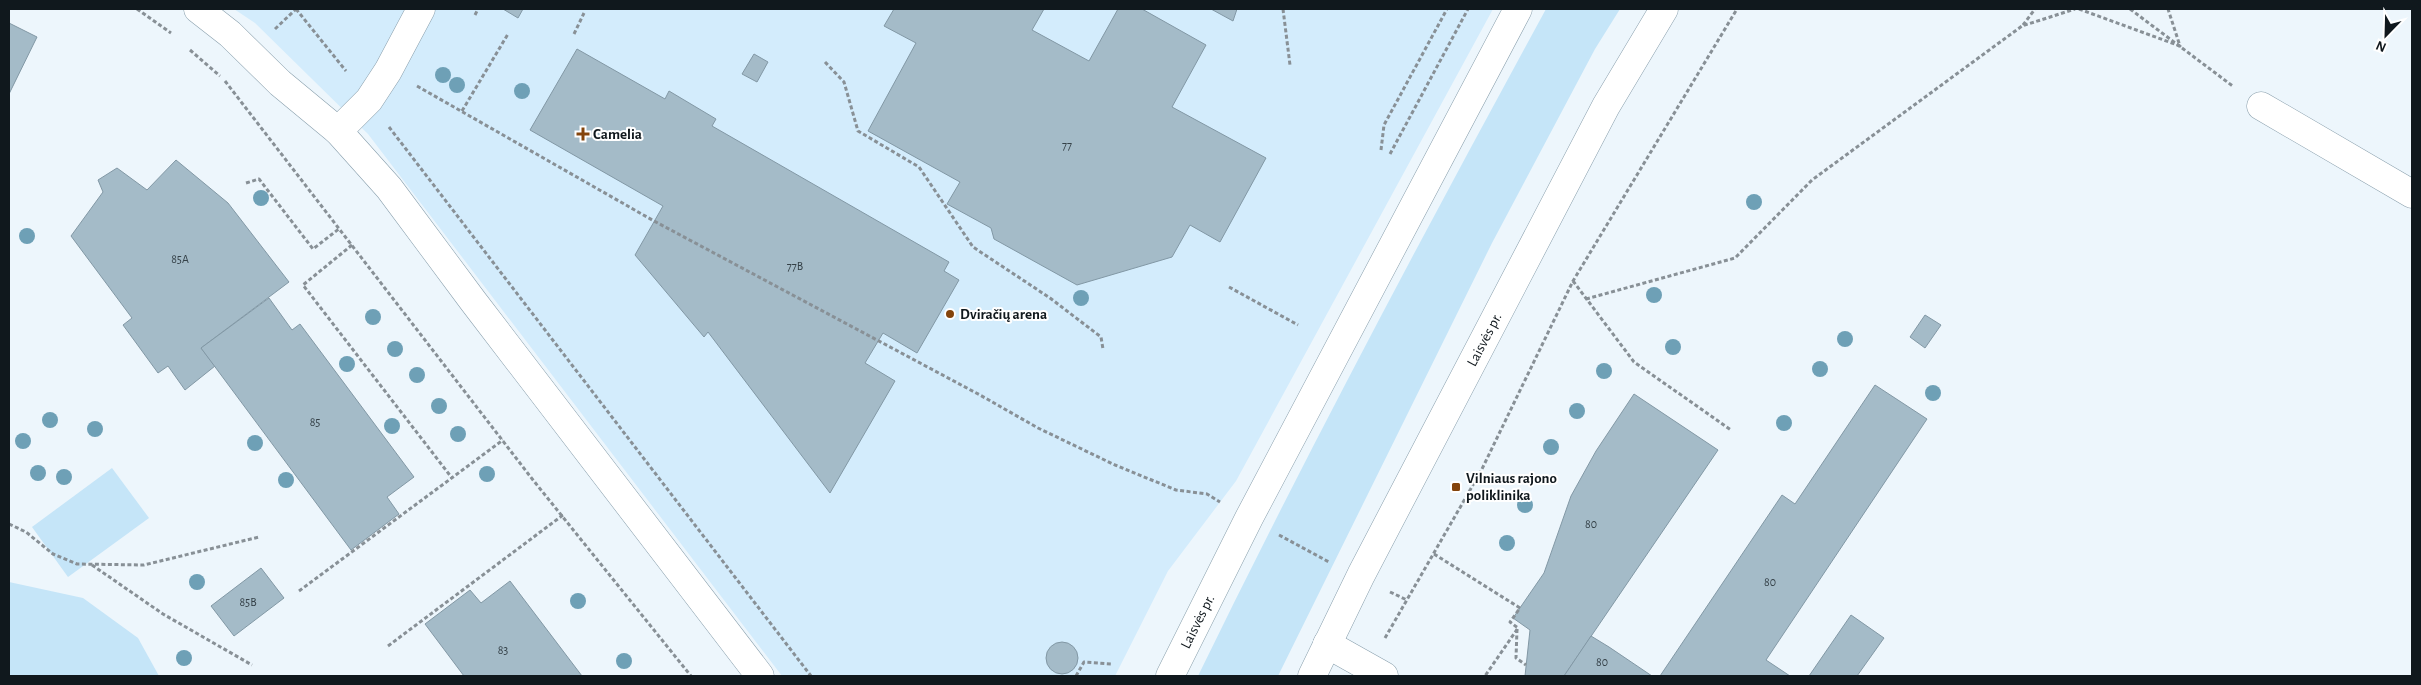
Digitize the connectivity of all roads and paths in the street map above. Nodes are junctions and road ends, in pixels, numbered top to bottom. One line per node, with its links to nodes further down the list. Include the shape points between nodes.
1 (198, 9): 28 (main road, via 230,34 280,84)
2 (296, 9): 25 (path)
3 (421, 9): 23 (main road)
4 (478, 9): 16 (path)
5 (1283, 9): 22 (path)
6 (1447, 9): 29 (path, via 1384,125)
7 (1468, 9): 30 (path)
8 (1518, 9): 65 (main road, Laisvės pr., via 1249,518)
9 (1664, 9): 55 (main road, Laisvės pr., via 1606,106)
10 (1737, 9): 35 (path)
11 (2035, 9): 17 (path)
12 (2077, 9): 17 (path); 20 (path)
13 (2130, 9): 20 (path)
14 (2168, 9): 20 (path)
15 (584, 13): 19 (path)
16 (475, 15)
17 (2022, 26): 37 (path, via 1812,180 1735,258)
18 (508, 34): 27 (path)
19 (574, 34)
20 (2180, 46): 26 (path)
21 (825, 62): 39 (path, via 844,82 858,131 919,167 973,247 1094,331 1101,337)
22 (1290, 65)
23 (388, 70): 25 (main road); 27 (path)
24 (225, 81): 33 (path)
25 (369, 100): 28 (main road); 63 (path)
26 (2261, 106): 32 (main road)
27 (462, 111): 43 (path, via 654,221 1038,428 1176,490 1207,494)
28 (338, 131): 62 (main road, via 389,188)
29 (1381, 150)
30 (1390, 154)
31 (246, 183): 33 (path, via 260,179 313,249)
32 (2412, 194)
33 (340, 228): 34 (path)
34 (352, 245): 41 (path); 42 (path, via 303,285)
35 (1572, 281): 37 (path); 48 (path, via 1481,471)
36 (1228, 286): 38 (path)
37 (1586, 299): 40 (path, via 1634,362)
38 (1298, 325)
39 (1103, 349)
40 (1731, 430)
41 (503, 440): 42 (path); 44 (path)
42 (452, 478): 51 (path)
43 (1222, 502)
44 (563, 516): 56 (path); 61 (path)
45 (9, 524): 49 (path, via 26,532 53,554 77,564)
46 (1276, 533): 50 (path)
47 (258, 537): 49 (path, via 144,565)
48 (1434, 554): 53 (path); 54 (path, via 1520,608 1510,622)
49 (92, 564): 59 (path, via 164,614)
50 (1331, 564)
51 (299, 591)
52 (1388, 592): 53 (path)
53 (1407, 600): 60 (path)
54 (1518, 628): 58 (path, via 1516,658); 67 (path)
55 (1327, 644): 60 (main road); 66 (main road, Laisvės pr.)
56 (388, 646)
57 (1112, 664): 64 (path, via 1084,662)
58 (1526, 665)
59 (252, 666)
60 (1376, 671)
61 (691, 676)
62 (760, 676)
63 (811, 676)
64 (1076, 676)
65 (1170, 676)
66 (1312, 676)
67 (1485, 676)

